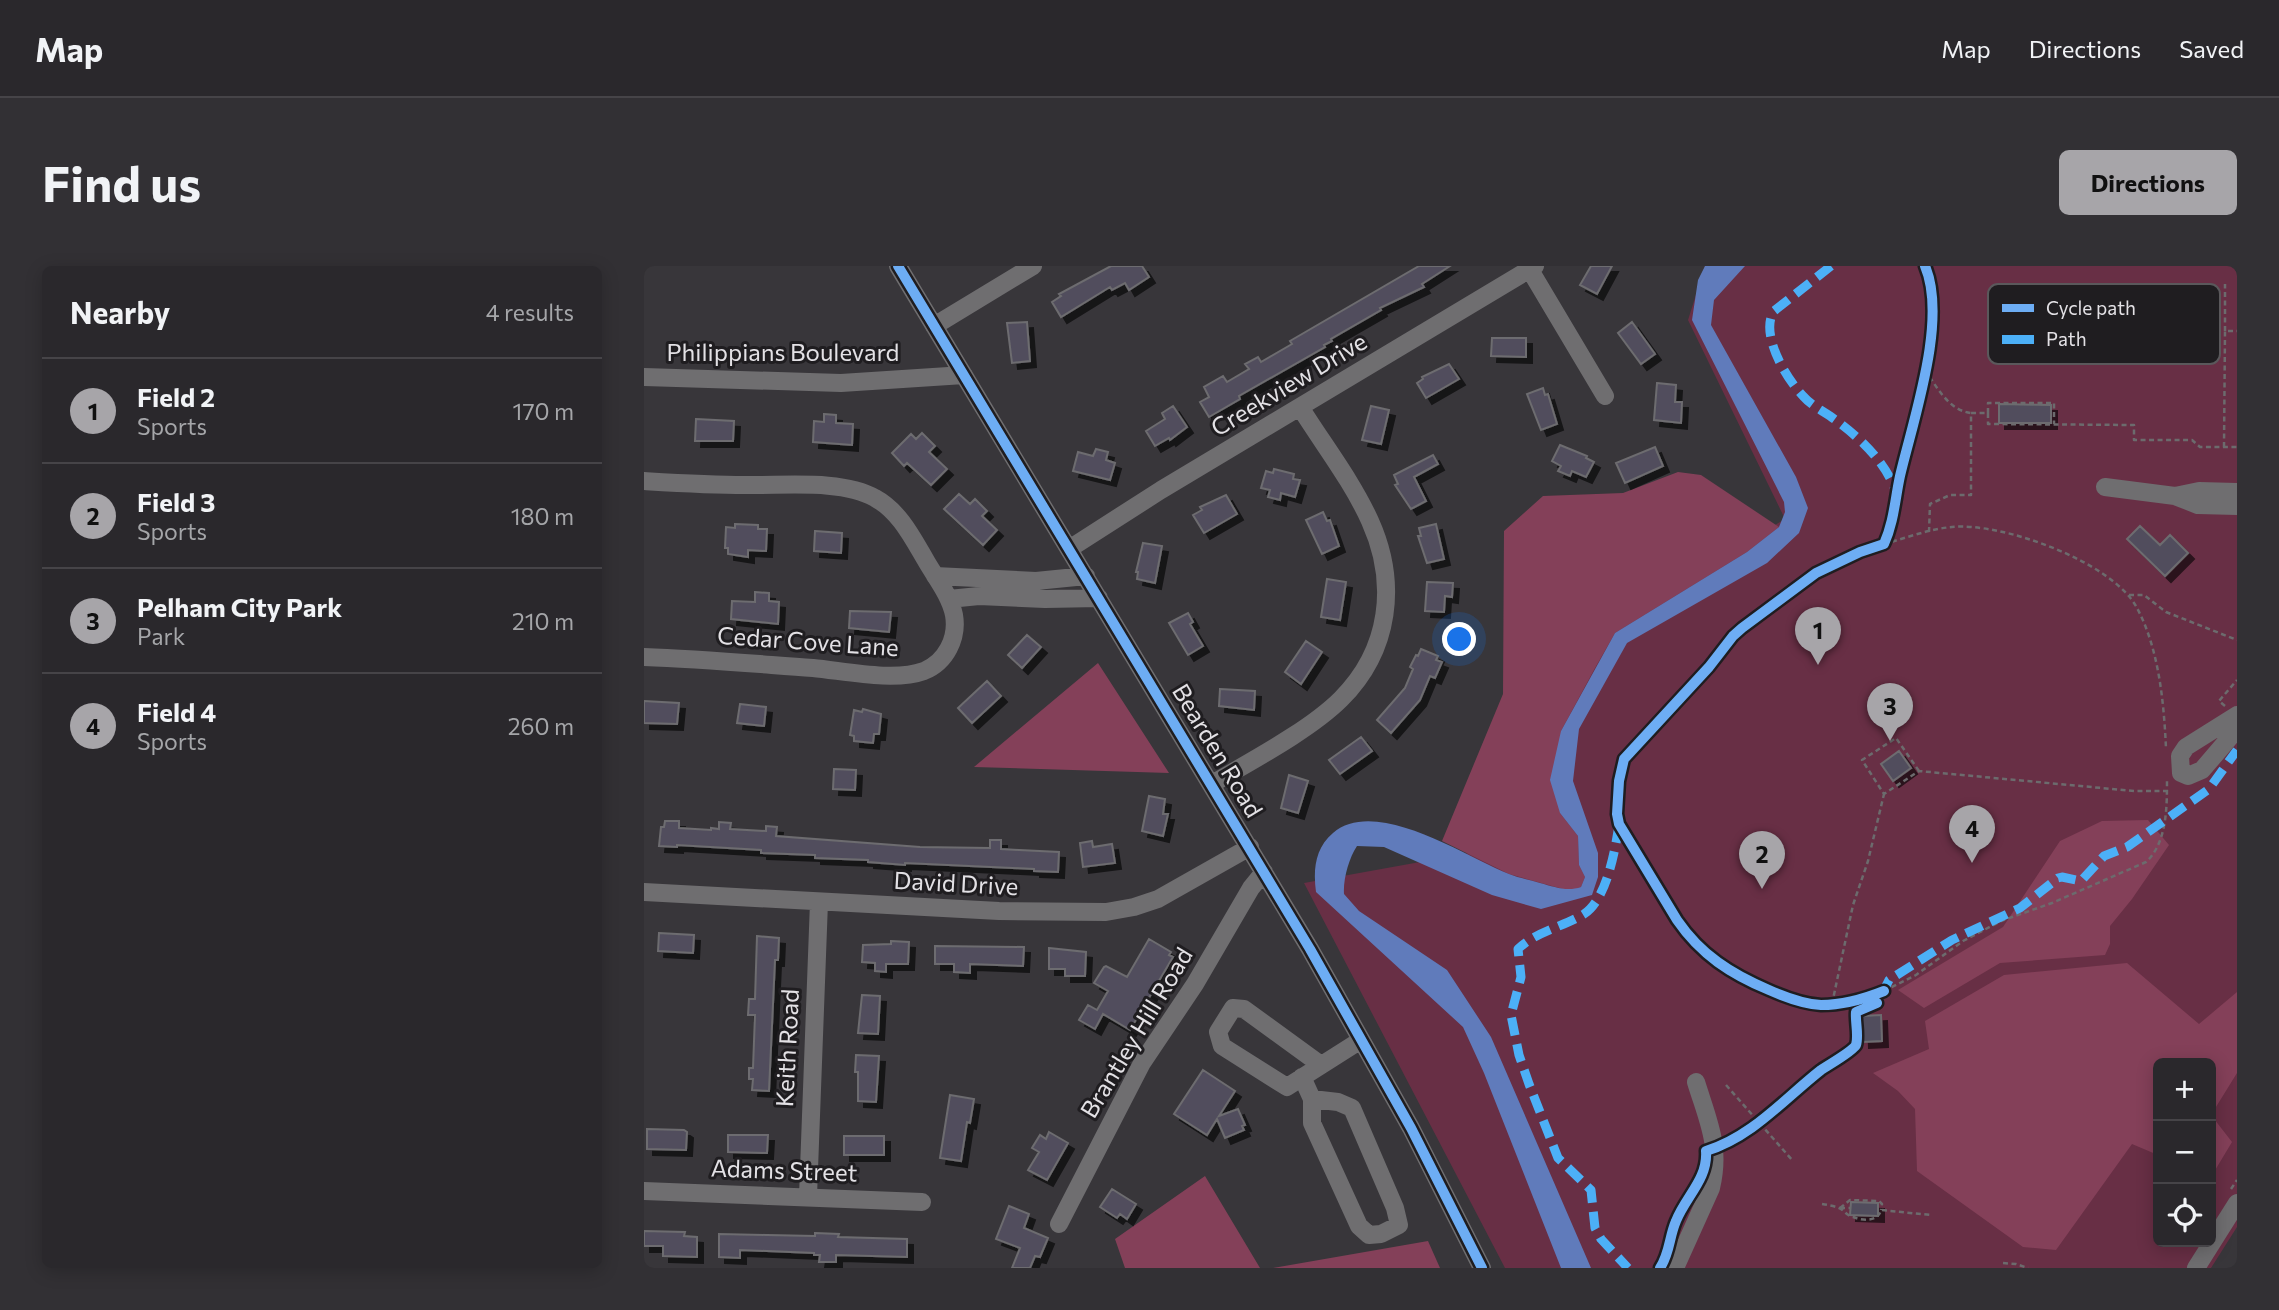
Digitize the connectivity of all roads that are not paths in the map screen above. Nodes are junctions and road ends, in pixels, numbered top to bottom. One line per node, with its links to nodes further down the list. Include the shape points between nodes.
1 (898, 266): 4 (street, Bearden Road)
2 (1033, 266): 4 (street)
3 (1533, 268): 7 (street); 8 (street, Creekview Drive)
4 (934, 326): 5 (street, Bearden Road)
5 (964, 375): 6 (street, Philippians Boulevard, via 841,383); 14 (street, Bearden Road)
6 (644, 377)
7 (1605, 396)
8 (1300, 407): 14 (street, Creekview Drive); 20 (street, via 1370,522 1387,579 1383,629 1361,677 1340,700)
9 (644, 481): 15 (street, via 856,489 876,498 898,518)
10 (2105, 487): 12 (street)
11 (2237, 492): 12 (street)
12 (2175, 496): 13 (street, via 2199,505)
13 (2237, 506)
14 (1069, 549): 16 (street, Bearden Road)
15 (935, 576): 16 (street, via 1035,581); 18 (street)
16 (1086, 576): 17 (street, Bearden Road)
17 (1099, 598): 18 (street, via 979,596); 20 (street, Bearden Road)
18 (949, 600): 19 (street, Cedar Cove Lane, via 955,624 949,648 937,663 912,674)
19 (644, 657)
20 (1212, 784): 21 (street, Bearden Road)
21 (1250, 847): 22 (street, Bearden Road); 24 (street, David Drive, via 1158,899 1106,912)
22 (1264, 872): 25 (street, Bearden Road); 34 (street, Brantley Hill Road, via 1142,1063)
23 (644, 892): 24 (street, David Drive)
24 (819, 902): 31 (street, Keith Road)
25 (1361, 1040): 26 (street); 35 (street, Bearden Road)
26 (1321, 1065): 27 (street); 27 (street, via 1244,1009 1233,1009 1218,1032 1222,1046 1287,1087)
27 (1302, 1077): 29 (street)
28 (1696, 1082): 36 (street, via 1716,1149 1714,1175)
29 (1312, 1099): 29 (street, via 1312,1124 1359,1226 1369,1235 1399,1225 1352,1108)
30 (644, 1192): 31 (street, Adams Street)
31 (808, 1196): 32 (street, Adams Street)
32 (922, 1202)
33 (2237, 1203): 37 (street)
34 (1059, 1224)
35 (1482, 1268)
36 (1677, 1268)
37 (2196, 1268)

